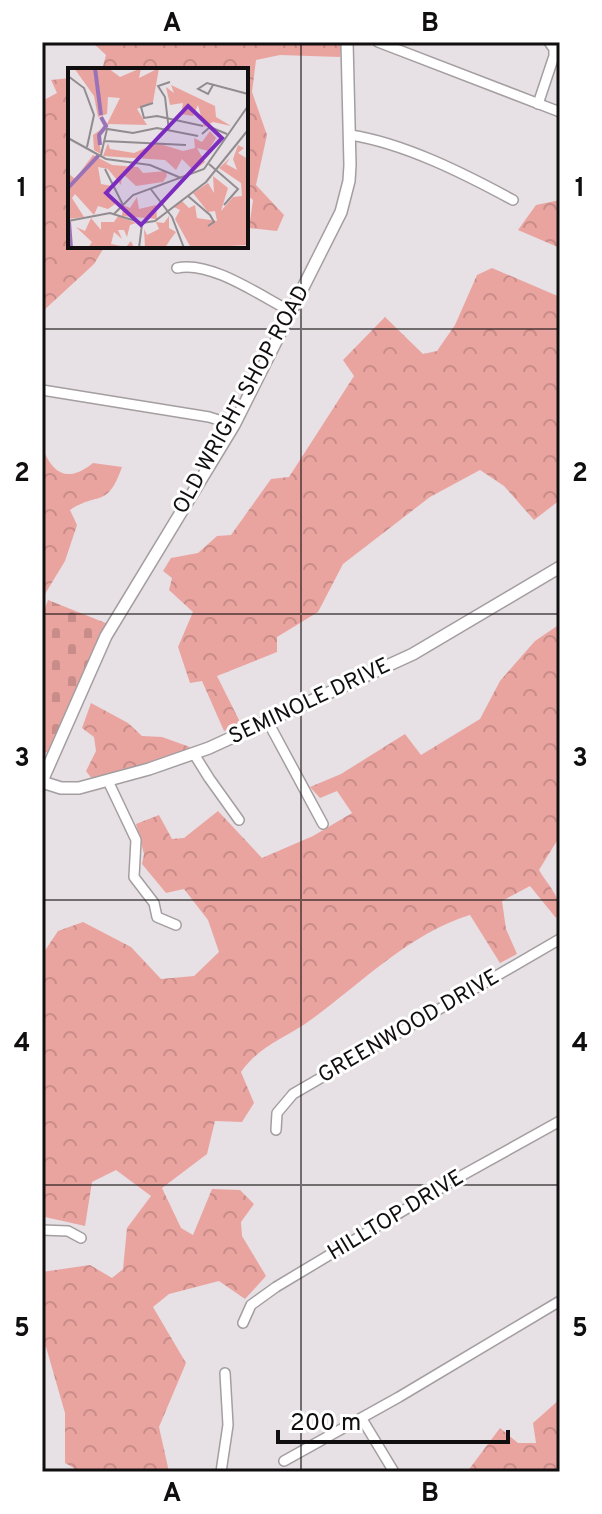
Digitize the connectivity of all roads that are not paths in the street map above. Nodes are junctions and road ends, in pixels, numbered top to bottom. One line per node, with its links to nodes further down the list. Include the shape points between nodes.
1 (347, 42): 6 (street, OLD WRIGHT SHOP ROAD)
2 (378, 42): 4 (street)
3 (549, 42): 4 (street, via 554,56)
4 (538, 104): 5 (street)
5 (560, 112)
6 (350, 135): 7 (street, via 410,152); 9 (street, OLD WRIGHT SHOP ROAD, via 345,198)
7 (513, 200)
8 (177, 268): 9 (street, via 206,269)
9 (292, 312): 11 (street, OLD WRIGHT SHOP ROAD)
10 (42, 390): 11 (street)
11 (234, 425): 16 (street, OLD WRIGHT SHOP ROAD, via 106,636)
12 (560, 567): 13 (street, SEMINOLE DRIVE, via 413,654)
13 (268, 722): 14 (street, SEMINOLE DRIVE); 18 (street)
14 (194, 754): 15 (street, SEMINOLE DRIVE); 17 (street)
15 (108, 781): 16 (street, SEMINOLE DRIVE, via 69,789); 19 (street, via 136,840 136,883 151,899 157,917)
16 (42, 782)
17 (239, 820)
18 (323, 824)
19 (176, 925)
20 (560, 939): 22 (street, GREENWOOD DRIVE, via 293,1094 280,1106)
21 (560, 1121): 26 (street, HILLTOP DRIVE, via 267,1293 251,1305)
22 (276, 1130)
23 (42, 1230): 24 (street, via 68,1231)
24 (81, 1238)
25 (559, 1303): 28 (street)
26 (243, 1323)
27 (225, 1373): 30 (street, via 228,1425)
28 (362, 1419): 29 (street); 31 (street)
29 (284, 1461)
30 (221, 1472)
31 (394, 1472)

